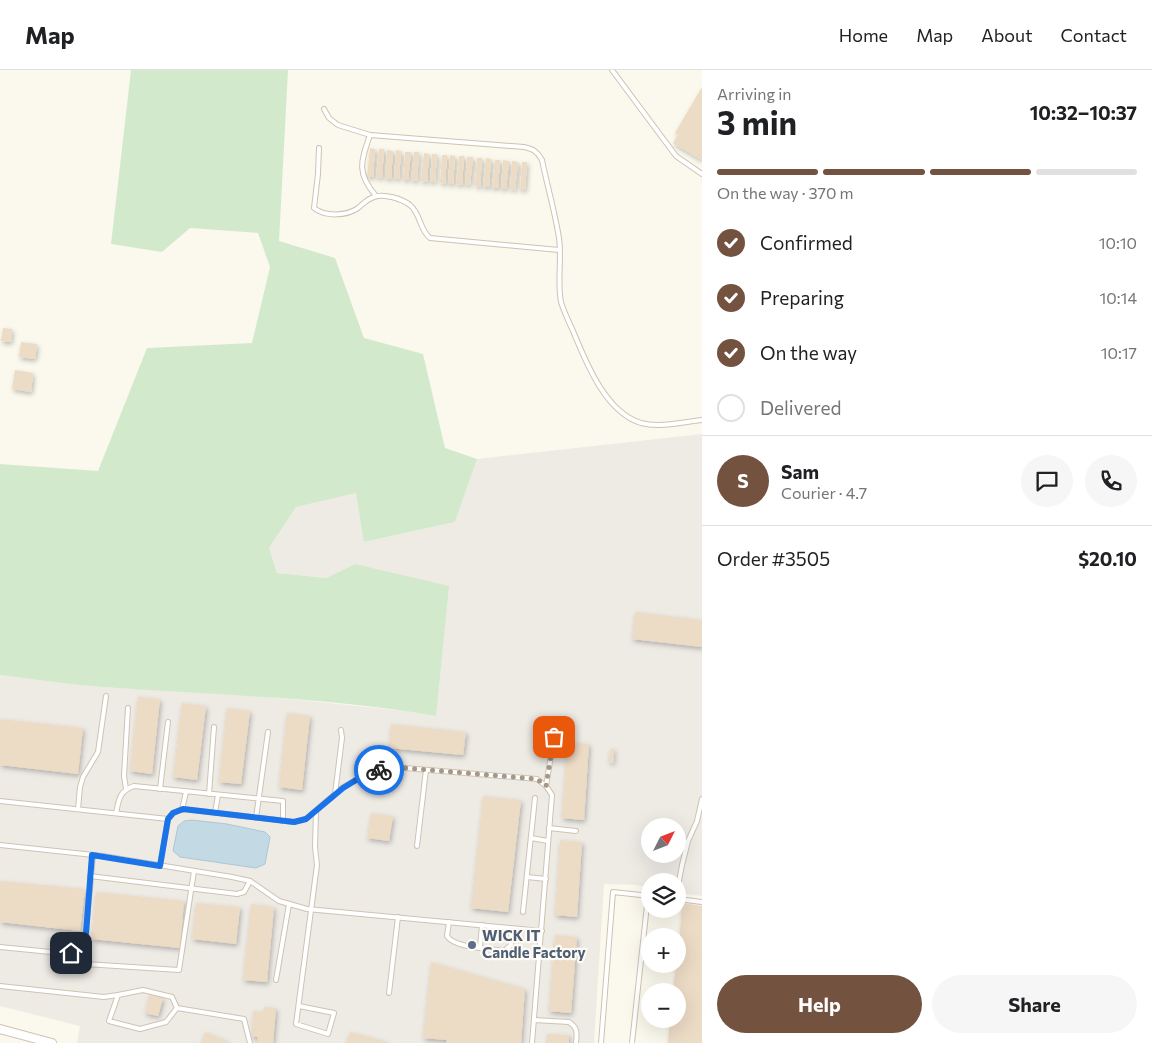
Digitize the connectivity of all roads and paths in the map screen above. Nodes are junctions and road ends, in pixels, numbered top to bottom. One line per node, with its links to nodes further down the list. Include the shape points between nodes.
1 (612, 70): 5 (lane, via 676,156)
2 (324, 109): 3 (lane, via 338,125)
3 (370, 135): 6 (lane, via 362,169 364,179); 7 (lane, via 533,150 542,160)
4 (319, 148): 6 (lane, via 314,208 330,214 349,212)
5 (702, 174)
6 (376, 196): 7 (lane, via 388,196 410,205 418,214 424,233 430,238)
7 (559, 250): 8 (lane, via 562,304 588,366 606,396 618,409 642,423)
8 (702, 420)
9 (106, 696): 28 (lane, via 98,752 83,777)
10 (128, 708): 18 (lane)
11 (168, 722): 19 (lane)
12 (214, 727): 21 (lane)
13 (341, 730): 22 (lane)
14 (268, 732): 25 (lane)
15 (554, 737): 17 (lane)
16 (426, 770): 17 (lane, via 537,779); 22 (lane, via 393,767 377,771); 42 (lane)
17 (546, 786): 37 (lane, via 552,795)
18 (126, 788): 19 (lane); 32 (lane)
19 (160, 789): 20 (lane)
20 (186, 792): 21 (lane); 29 (lane)
21 (209, 794): 23 (lane)
22 (335, 794): 30 (lane)
23 (218, 795): 25 (lane); 31 (lane)
24 (536, 798): 39 (lane)
25 (259, 799): 33 (lane); 35 (lane, via 283,801)
26 (702, 799): 36 (lane)
27 (0, 801): 28 (lane)
28 (78, 809): 32 (lane)
29 (182, 810): 31 (lane); 34 (lane)
30 (316, 811): 35 (lane, via 306,819); 56 (lane, via 317,865)
31 (215, 813): 33 (lane)
32 (116, 814): 34 (lane)
33 (256, 818): 35 (lane)
34 (168, 819): 44 (lane)
35 (283, 821)
36 (700, 821): 46 (lane, via 688,841)
37 (549, 828): 38 (lane); 40 (lane)
38 (576, 831)
39 (531, 838): 40 (lane); 48 (lane)
40 (548, 841): 49 (lane)
41 (0, 845): 43 (lane)
42 (417, 846)
43 (92, 855): 44 (lane); 47 (lane)
44 (160, 866): 45 (lane)
45 (194, 871): 50 (lane); 51 (lane)
46 (681, 873)
47 (90, 876): 51 (lane); 66 (lane, via 86,933 78,948)
48 (527, 877): 49 (lane); 57 (lane)
49 (546, 880): 63 (lane)
50 (250, 882): 51 (lane, via 241,894); 55 (lane)
51 (192, 889): 66 (lane, via 179,970 85,964)
52 (641, 895): 79 (lane, via 613,892)
53 (686, 900): 54 (lane)
54 (702, 902)
55 (289, 904): 56 (lane); 67 (lane)
56 (312, 909): 58 (lane); 71 (lane)
57 (523, 912)
58 (398, 917): 60 (lane); 69 (lane)
59 (646, 918): 80 (lane)
60 (449, 922): 61 (lane); 65 (lane, via 447,936 451,941)
61 (482, 925): 62 (lane); 65 (lane)
62 (511, 928): 63 (lane); 65 (lane, via 511,945 507,949)
63 (542, 931): 73 (lane)
64 (0, 947): 66 (lane)
65 (480, 947)
66 (70, 953)
67 (276, 980)
68 (0, 986): 70 (lane, via 104,997)
69 (389, 993)
70 (118, 995): 72 (lane, via 143,990 172,997); 72 (lane, via 109,1021 140,1029 166,1022)
71 (298, 1006): 71 (lane, via 296,1024 328,1034 334,1013)
72 (177, 1008): 76 (lane, via 244,1019)
73 (534, 1020): 77 (lane); 78 (lane, via 569,1022 577,1031)
74 (0, 1029): 75 (street)
75 (52, 1043)
76 (250, 1043)
77 (532, 1043)
78 (576, 1043)
79 (601, 1043)
80 (632, 1043)

